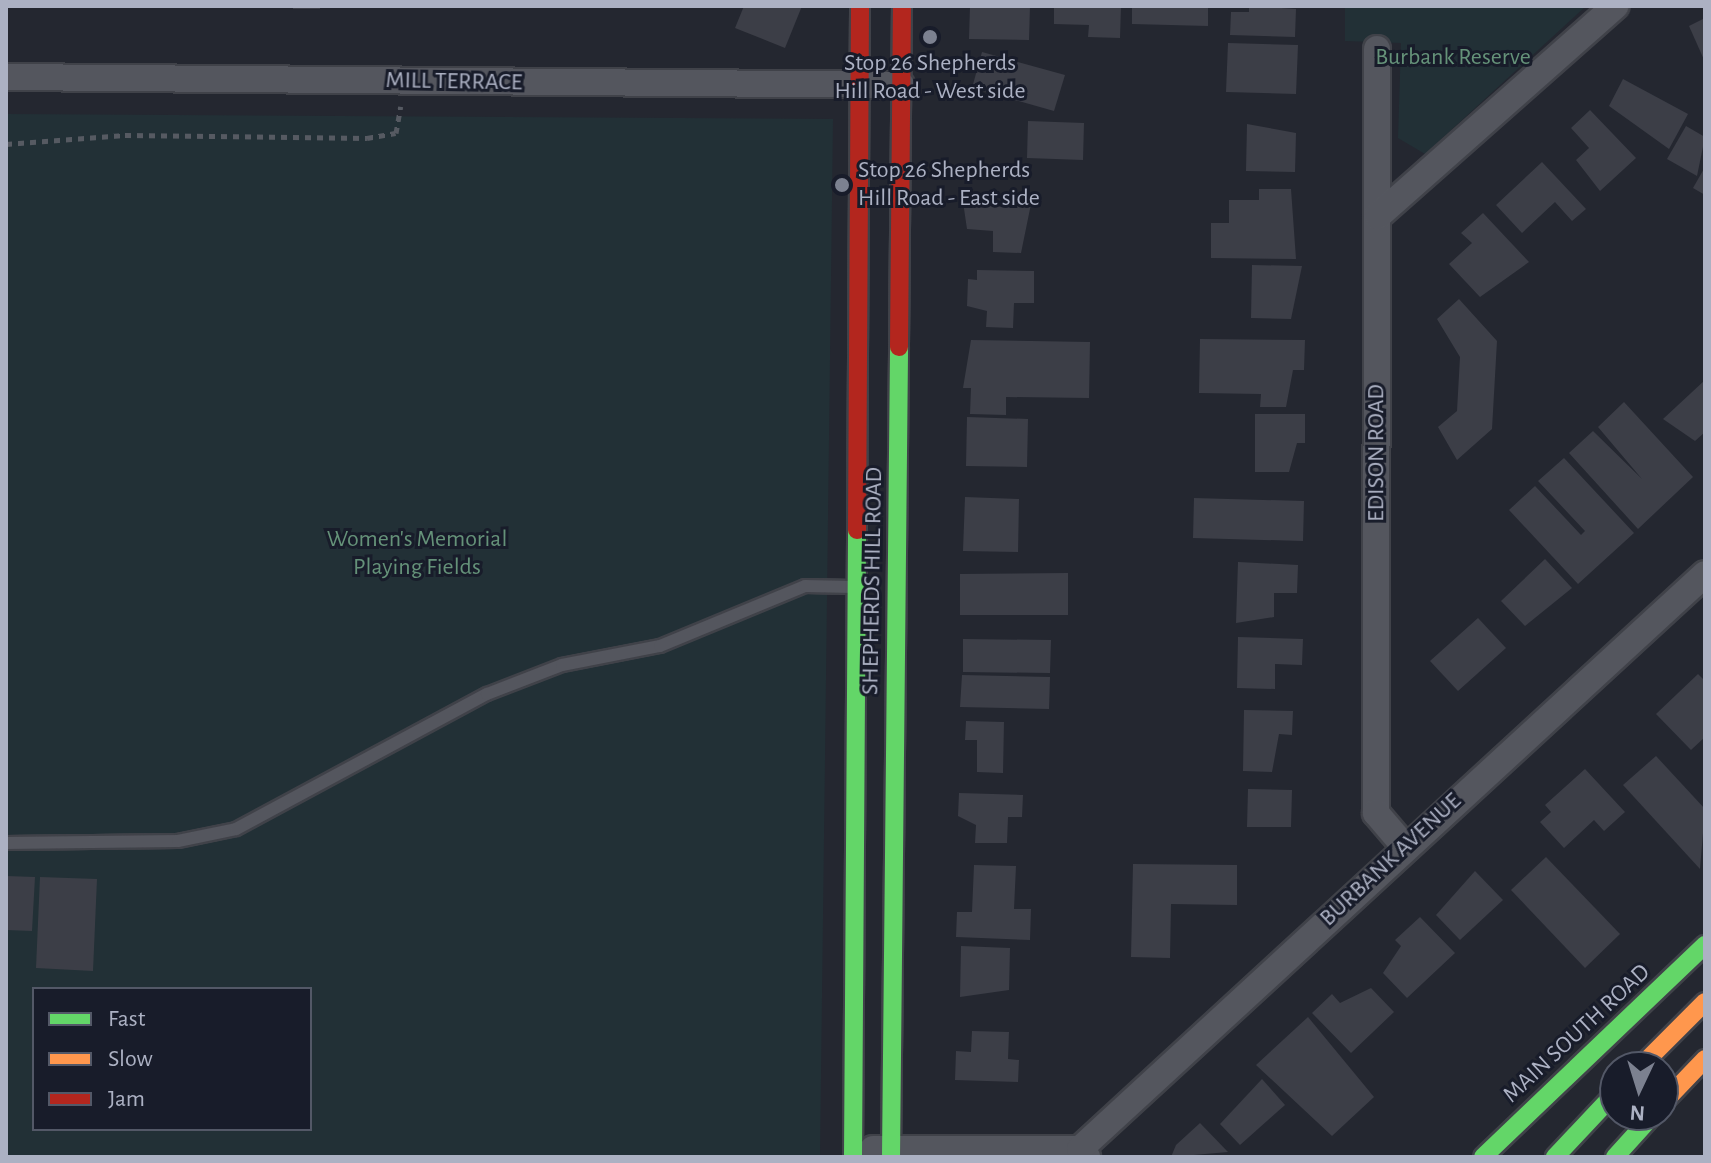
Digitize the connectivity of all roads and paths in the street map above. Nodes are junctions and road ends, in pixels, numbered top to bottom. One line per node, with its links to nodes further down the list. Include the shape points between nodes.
1 (860, 6): 7 (main road, SHEPHERDS HILL ROAD)
2 (902, 6): 8 (main road, SHEPHERDS HILL ROAD)
3 (1615, 6): 10 (street)
4 (1377, 49): 10 (street, EDISON ROAD)
5 (6, 77): 6 (street, MILL TERRACE)
6 (401, 81): 7 (street, MILL TERRACE); 9 (path, via 396,133 367,138 125,135)
7 (860, 85): 8 (street, MILL TERRACE); 12 (main road, SHEPHERDS HILL ROAD)
8 (901, 85): 23 (main road, SHEPHERDS HILL ROAD)
9 (6, 144)
10 (1378, 216): 14 (street, EDISON ROAD, via 1376,813)
11 (1705, 574): 14 (street, BURBANK AVENUE)
12 (855, 587): 13 (lane, via 805,586 660,646 562,665 487,694 236,829 178,841); 22 (main road, SHEPHERDS HILL ROAD)
13 (6, 843)
14 (1405, 847): 24 (street, BURBANK AVENUE)
15 (1705, 945): 25 (main road, MAIN SOUTH ROAD)
16 (1705, 1002): 17 (main road)
17 (1656, 1051)
18 (1705, 1059): 19 (main road)
19 (1679, 1086)
20 (1599, 1110): 26 (main road)
21 (1639, 1131): 27 (main road)
22 (853, 1153): 23 (street)
23 (891, 1153): 24 (street)
24 (1083, 1153)
25 (1483, 1157)
26 (1555, 1157)
27 (1615, 1157)

